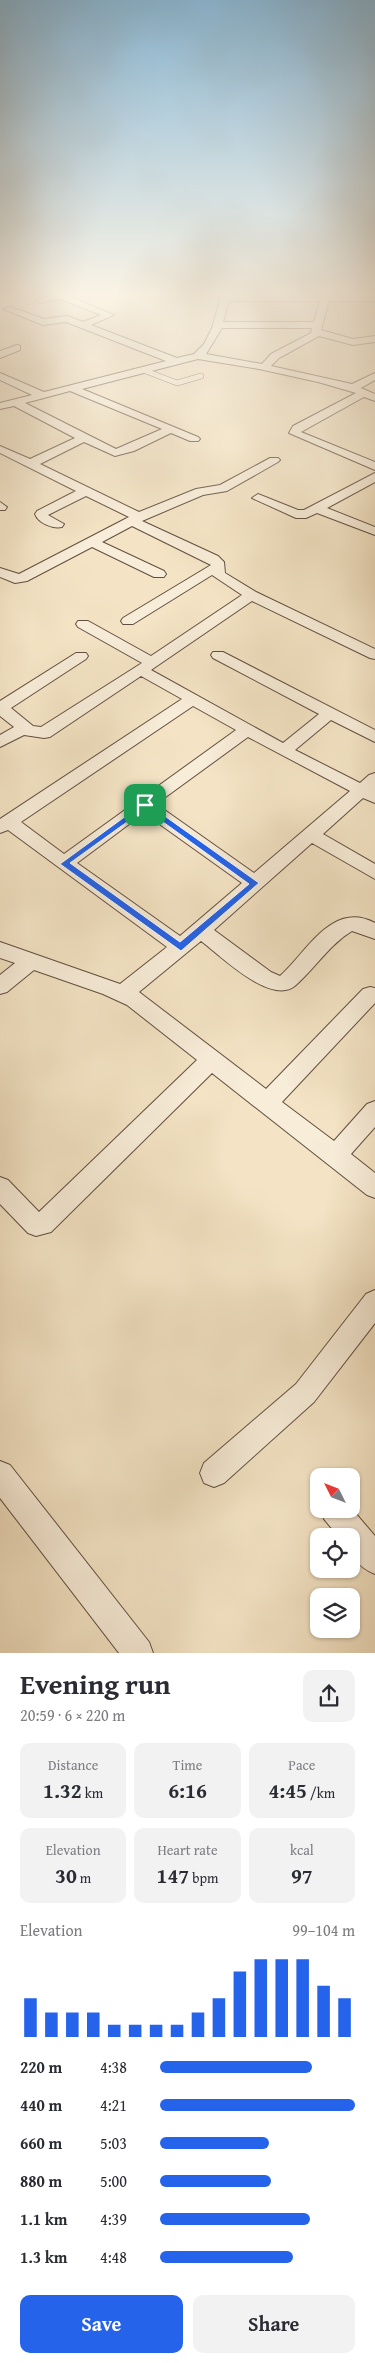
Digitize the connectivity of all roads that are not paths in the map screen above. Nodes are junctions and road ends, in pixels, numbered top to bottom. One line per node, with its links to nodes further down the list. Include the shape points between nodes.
1 (143, 370): 4 (lane, via 177,382); 6 (street)
2 (277, 370): 7 (street)
3 (0, 376): 8 (street)
4 (201, 376)
5 (375, 376): 7 (street)
6 (71, 388): 8 (street); 12 (street)
7 (359, 390): 9 (street); 18 (street, via 295,433)
8 (42, 395): 10 (street)
9 (375, 398)
10 (15, 402): 11 (street); 13 (street)
11 (0, 406)
12 (170, 428): 13 (street, via 118,453); 14 (street)
13 (84, 438): 17 (street)
14 (194, 439)
15 (0, 449): 17 (street)
16 (274, 460): 23 (street, via 223,488 200,492)
17 (30, 464): 20 (street)
18 (375, 466)
19 (375, 477): 22 (street)
20 (85, 491): 23 (street); 24 (street, via 41,514)
21 (258, 498): 22 (street, via 301,515)
22 (318, 508): 25 (street)
23 (136, 519): 26 (street); 27 (street, via 206,555)
24 (58, 524)
25 (374, 530)
26 (92, 542): 28 (street, via 22,578 15,579); 29 (street)
27 (218, 566): 30 (street, via 219,575); 31 (street)
28 (0, 572)
29 (159, 574)
30 (251, 594): 34 (street); 36 (street)
31 (128, 621)
32 (83, 624): 36 (street)
33 (218, 655): 38 (street)
34 (375, 655)
35 (81, 656): 39 (street, via 3,706 4,711)
36 (146, 666): 37 (street); 39 (street, via 44,733)
37 (193, 699): 40 (street); 46 (street)
38 (329, 714): 41 (street); 43 (street)
39 (27, 729): 42 (street)
40 (247, 730): 43 (street); 45 (street)
41 (375, 737)
42 (0, 742)
43 (284, 751): 44 (street)
44 (371, 789): 47 (street)
45 (145, 805): 48 (street); 50 (street)
46 (4, 825): 48 (street)
47 (312, 835): 49 (street); 50 (street)
48 (64, 864): 53 (street)
49 (375, 872)
50 (255, 883): 51 (street)
51 (201, 930): 52 (street, via 264,978 280,984 288,981 339,928 352,922); 53 (street)
52 (375, 932)
53 (181, 947): 57 (street)
54 (0, 950): 55 (street)
55 (31, 961): 56 (street); 57 (street)
56 (0, 986)
57 (122, 994): 59 (street, via 143,1006)
58 (370, 995): 60 (street)
59 (212, 1059): 60 (street); 64 (street, via 43,1224 36,1225)
60 (268, 1102): 62 (street)
61 (375, 1111): 62 (street)
62 (336, 1155): 63 (street)
63 (375, 1187)
64 (0, 1188)
65 (375, 1302): 66 (street, via 290,1409)
66 (214, 1473)
67 (0, 1475): 70 (street)
68 (341, 1518): 69 (street)
69 (375, 1560)
70 (138, 1653)

